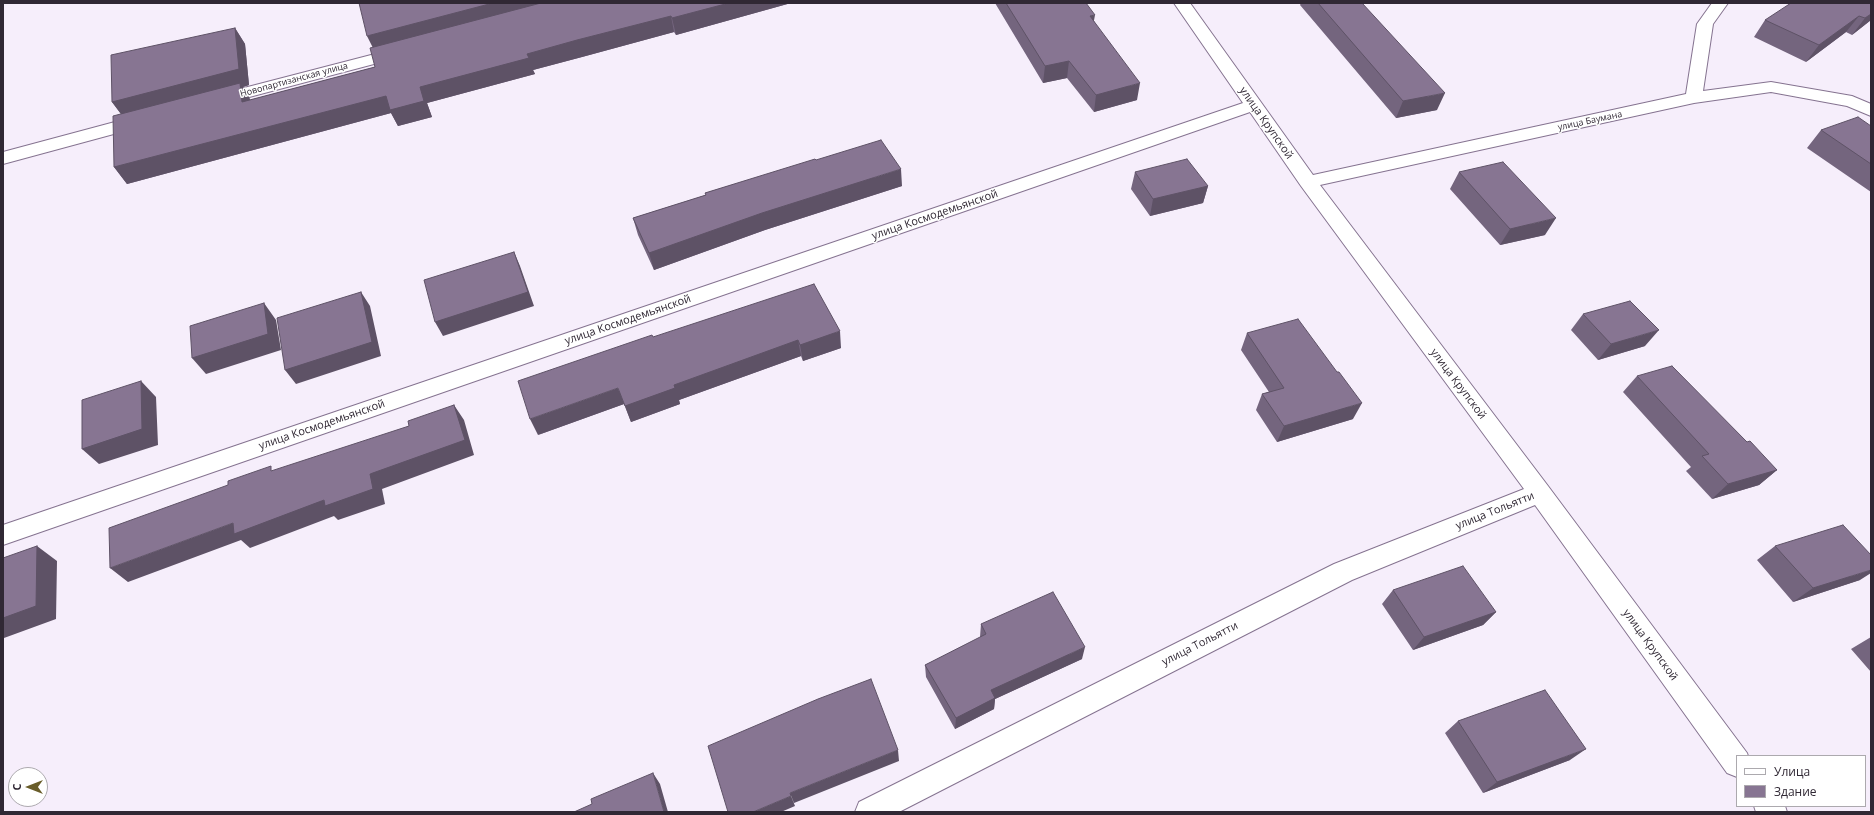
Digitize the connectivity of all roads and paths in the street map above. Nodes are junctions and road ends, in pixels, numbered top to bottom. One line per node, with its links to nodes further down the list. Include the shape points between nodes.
1 (1182, 3): 6 (street, улица Крупской)
2 (1720, 3): 4 (street, via 1705,24)
3 (416, 48): 5 (street, Новопартизанская улица)
4 (1694, 98): 7 (street, улица Баумана, via 1772,87 1852,101); 10 (street, улица Баумана)
5 (202, 105)
6 (1254, 105): 10 (street, улица Крупской); 12 (street, улица Космодемьянской)
7 (1871, 111)
8 (156, 117): 9 (street)
9 (3, 158)
10 (1308, 182): 11 (street, улица Крупской)
11 (1540, 493): 13 (street, улица Крупской); 14 (street, улица Тольятти, via 1343,572)
12 (3, 535)
13 (1736, 762)
14 (869, 812)

